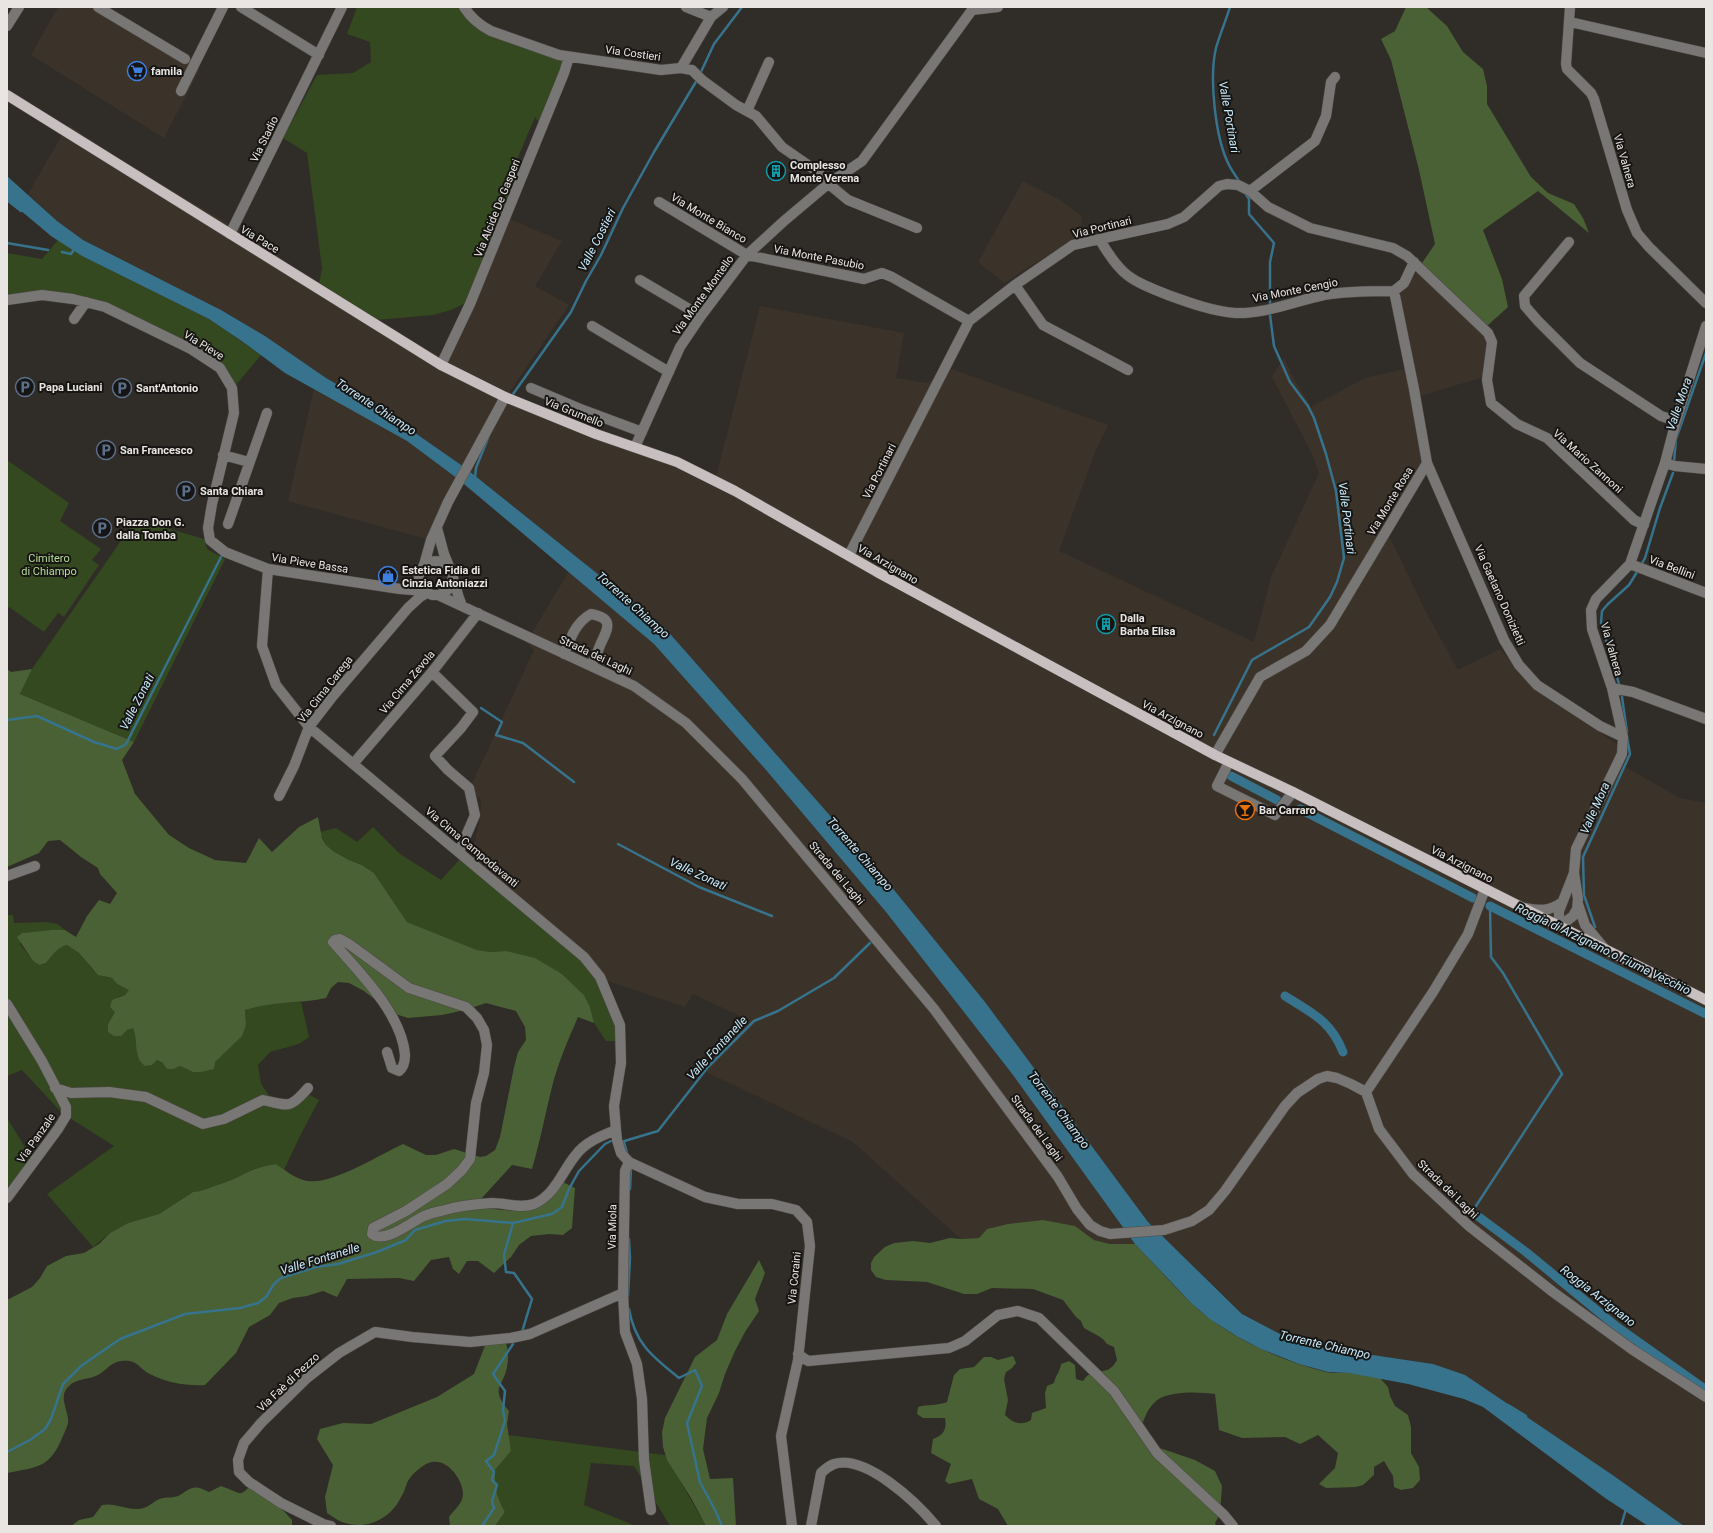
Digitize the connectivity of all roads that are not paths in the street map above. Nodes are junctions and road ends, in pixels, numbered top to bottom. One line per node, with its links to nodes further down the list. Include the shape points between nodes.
1 (18, 7): 14 (street)
2 (98, 7): 18 (street)
3 (223, 7): 22 (street)
4 (242, 7): 16 (street)
5 (342, 7): 16 (street, Via Stadio)
6 (464, 7): 17 (street, Via Costieri, via 481,26 491,31)
7 (686, 7): 12 (street)
8 (723, 7): 12 (street)
9 (998, 7): 11 (street)
10 (1570, 7): 13 (street, Via Valnera)
11 (972, 9): 25 (street, Via Monte Montello, via 862,161)
12 (712, 17): 20 (street)
13 (1570, 22): 15 (street); 40 (street, Via Valnera, via 1567,69 1594,99 1627,210 1637,233)
14 (7, 26)
15 (1706, 53)
16 (319, 55): 29 (street, Via Stadio)
17 (569, 57): 20 (street, Via Costieri, via 660,70); 46 (street, Via Alcide De Gasperi, via 473,297)
18 (184, 60)
19 (769, 62): 24 (street)
20 (686, 69): 24 (street)
21 (1335, 77): 26 (street, via 1331,82 1326,116 1315,141)
22 (181, 91)
23 (7, 95): 29 (main road, Via Pace)
24 (747, 111): 25 (street, via 761,121 782,147 818,172)
25 (828, 184): 28 (street, via 848,200); 32 (street, Via Monte Montello)
26 (1250, 191): 30 (street, Via Portinari, via 1238,185 1219,186 1184,217 1168,224); 33 (street, Via Portinari, via 1268,207 1310,228 1393,248)
27 (659, 202): 32 (street, Via Monte Bianco)
28 (917, 228)
29 (230, 234): 46 (main road, Via Pace)
30 (1100, 240): 35 (street, Via Portinari, via 1073,246); 37 (street, Via Monte Cengio, via 1116,266 1139,284 1212,310 1236,313 1263,311 1330,294)
31 (1569, 242): 52 (street, via 1524,296 1525,306 1580,363 1660,416)
32 (747, 255): 41 (street, Via Monte Montello); 43 (street, Via Monte Pasubio, via 864,279 882,273)
33 (1414, 262): 36 (street, Via Portinari); 37 (street, via 1404,283)
34 (640, 280): 41 (street)
35 (1015, 285): 43 (street, Via Portinari); 47 (street, via 1044,325)
36 (1438, 286): 61 (street, Via Mario Zannoni, via 1488,333 1492,342 1487,380 1491,403 1518,424 1547,438 1634,520)
37 (1394, 291): 57 (street)
38 (7, 300): 39 (street, Via Pieve, via 42,295)
39 (86, 302): 42 (street); 55 (street, Via Pieve, via 105,307 178,342 220,368 232,388 234,413)
40 (1706, 303)
41 (701, 316): 48 (street, Via Monte Montello, via 680,347)
42 (74, 319)
43 (969, 321): 64 (street, Via Portinari)
44 (592, 326): 48 (street)
45 (1706, 326): 52 (street, Via Valnera)
46 (441, 365): 50 (main road, Via Pace)
47 (1128, 370)
48 (669, 372): 53 (street, Via Monte Montello)
49 (531, 388): 53 (street)
50 (505, 397): 54 (main road, Via Grumello); 62 (street, via 457,483)
51 (267, 413): 56 (street)
52 (1676, 421): 58 (street, Via Valnera)
53 (642, 432): 54 (street, Via Monte Montello)
54 (634, 447): 64 (main road, Via Arzignano, via 677,462 736,491)
55 (223, 455): 56 (street); 63 (street, Via Pieve, via 208,528)
56 (249, 462): 60 (street)
57 (1427, 463): 84 (street, Via Gaetano Donizietti, via 1504,640 1519,665 1537,686 1600,726); 85 (street, Via Monte Rosa, via 1330,625 1306,651 1260,677)
58 (1665, 463): 59 (street); 61 (street, Via Valnera)
59 (1706, 469)
60 (228, 524)
61 (1644, 525): 65 (street, Via Valnera)
62 (437, 528): 66 (street); 68 (street)
63 (210, 540): 67 (street, Via Pieve Bassa, via 225,552)
64 (849, 555): 85 (main road, Via Arzignano)
65 (1630, 564): 73 (street, Via Bellini); 81 (street, Via Valnera, via 1596,599 1591,610 1592,629)
66 (424, 565): 68 (street, via 428,562 443,562); 69 (street)
67 (268, 569): 70 (street, Via Pieve Bassa); 83 (street, Via Cima Campodavanti, via 262,646 276,685)
68 (452, 572): 74 (street, via 450,588); 75 (street)
69 (419, 578): 70 (street, Via Pieve Bassa, via 407,584); 72 (street, via 421,587)
70 (390, 587): 71 (street, Via Pieve Bassa)
71 (407, 590): 72 (street, Via Pieve Bassa); 76 (street, via 410,596)
72 (426, 592): 74 (street, Via Pieve Bassa); 76 (street, Via Cima Carega)
73 (1706, 593)
74 (438, 595): 75 (street, Via Pieve Bassa)
75 (462, 606): 77 (street, Strada dei Laghi)
76 (408, 608): 83 (street, Via Cima Carega)
77 (478, 613): 78 (street, Strada dei Laghi); 80 (street, Via Cima Zevola)
78 (564, 654): 79 (street, Strada dei Laghi); 79 (street, via 582,619 591,614 601,615 607,621 608,629)
79 (591, 666): 105 (street, Strada dei Laghi, via 634,686 660,703 686,723 742,779 939,1015 1058,1177 1077,1209 1090,1225 1100,1231 1120,1234 1164,1230 1192,1221 1209,1210 1285,1106 1297,1093 1318,1079 1326,1076 1337,1078)
80 (432, 672): 87 (street, Via Cima Zevola); 90 (street, via 473,712 434,756 469,788 475,815)
81 (1612, 688): 82 (street, via 1633,692); 84 (street, Via Valnera)
82 (1706, 719)
83 (309, 727): 87 (street, Via Cima Campodavanti); 89 (street, Via Cima Carega)
84 (1623, 736): 92 (street, Via Valnera, via 1622,754 1576,849)
85 (1215, 756): 86 (main road, Via Arzignano)
86 (1229, 762): 88 (main road, Via Arzignano); 88 (street, via 1217,786 1275,815)
87 (353, 764): 90 (street, Via Cima Campodavanti)
88 (1292, 792): 94 (main road, Via Arzignano)
89 (279, 796)
90 (459, 852): 106 (street, Via Cima Campodavanti, via 584,957 600,977 620,1025 621,1063 614,1106)
91 (35, 866): 93 (street)
92 (1574, 873): 95 (street, Via Valnera); 96 (street, Via Valnera, via 1578,888)
93 (7, 876)
94 (1485, 889): 97 (main road, Via Arzignano); 105 (street, via 1468,934 1433,992)
95 (1561, 903): 97 (street, via 1545,910); 98 (street, Via Valnera)
96 (1578, 904): 98 (street, via 1573,916); 99 (street, Via Valnera, via 1585,925)
97 (1521, 907): 98 (main road, Via Arzignano)
98 (1560, 927): 99 (main road, Via Arzignano)
99 (1607, 951): 100 (main road, Via Arzignano)
100 (1706, 1000)
101 (7, 1004): 103 (street, Via Panzale, via 39,1055)
102 (386, 1052): 106 (street, via 392,1068 399,1071 403,1068 404,1047 397,1024 376,992 333,942 335,940 340,939 349,944 409,988 466,1007 484,1030 487,1045 484,1073 476,1103 470,1159 447,1184 406,1211 373,1228 372,1234 376,1237 383,1237 424,1216 447,1209 493,1203 510,1206 533,1204 548,1196 576,1155 587,1144)
103 (55, 1088): 104 (street, via 71,1093 109,1092 146,1097 203,1124 224,1119 263,1100 285,1106 296,1102); 108 (street, Via Panzale, via 66,1107 66,1116)
104 (308, 1088)
105 (1366, 1092): 111 (street, Strada dei Laghi, via 1378,1130 1413,1174 1469,1226 1633,1350)
106 (616, 1130): 107 (street, Via Cima Campodavanti, via 621,1153)
107 (629, 1162): 109 (street, Via Miola, via 626,1171); 110 (street, Via Coraini, via 705,1197 738,1204 772,1204 796,1210 807,1222 810,1246)
108 (7, 1198)
109 (623, 1294): 112 (street, Via Miola, via 625,1332 637,1364 642,1399 644,1460); 113 (street, Via Faè di Pezzo, via 530,1334 470,1342 375,1332 339,1352 307,1378 261,1423 244,1443 238,1460 239,1472 249,1482 281,1503)
110 (798, 1354): 114 (street, Via Coraini, via 781,1436); 117 (street, via 808,1361 949,1348 965,1341 998,1315 1018,1311 1039,1318 1114,1391 1157,1453)
111 (1706, 1397)
112 (651, 1510)
113 (331, 1526)
114 (792, 1526)
115 (811, 1526): 116 (street, via 821,1472 834,1464 849,1464 866,1468 889,1482)
116 (936, 1526)
117 (1233, 1526)

